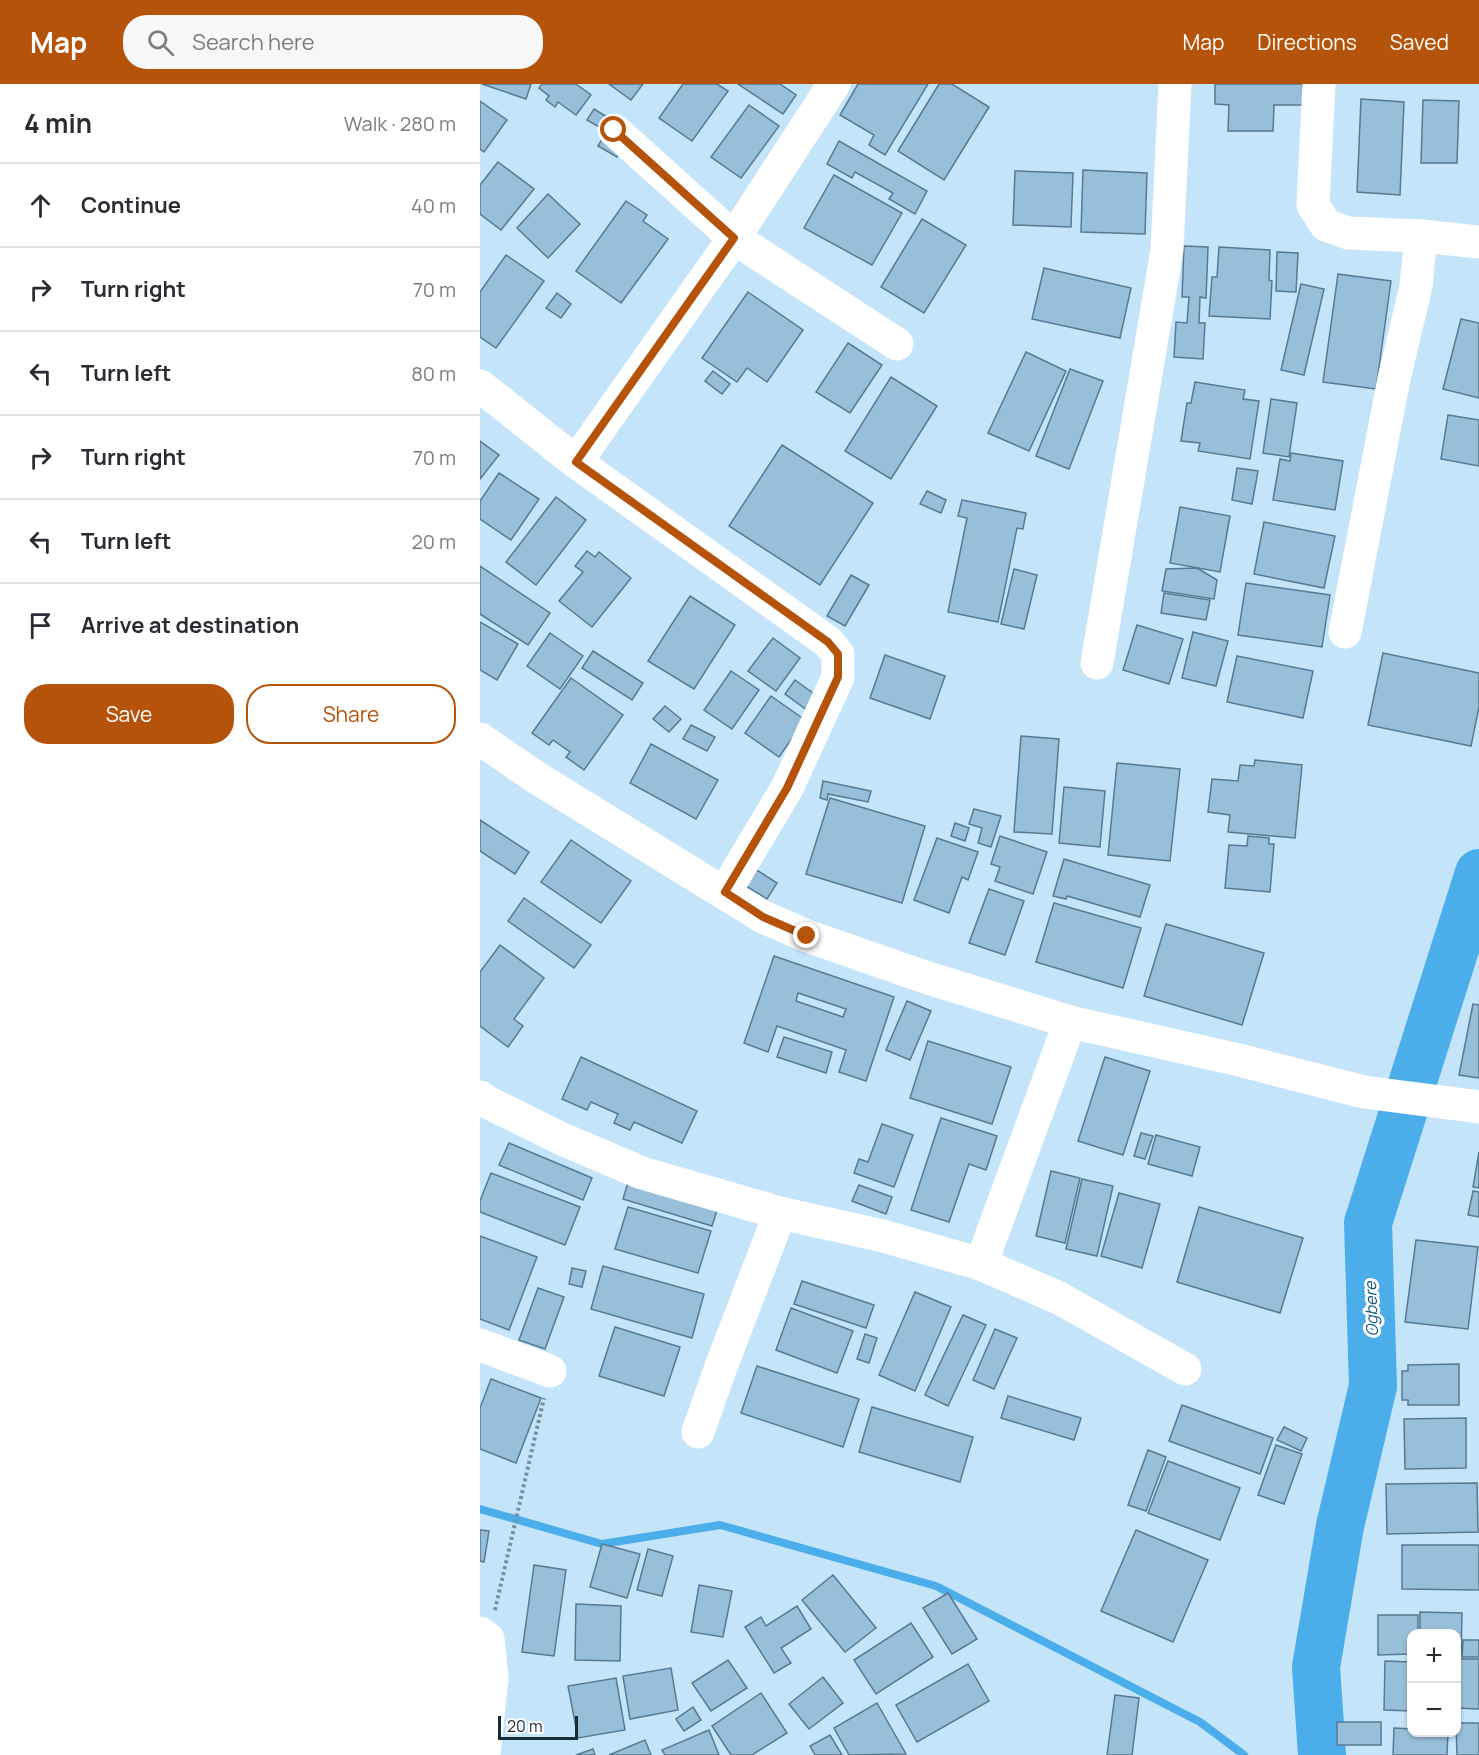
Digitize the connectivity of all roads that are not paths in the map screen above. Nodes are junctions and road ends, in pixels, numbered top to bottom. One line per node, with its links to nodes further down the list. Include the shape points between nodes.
1 (834, 84): 6 (street)
2 (1176, 84): 12 (street, via 1167,250)
3 (1319, 84): 5 (street, via 1313,205 1326,225 1348,233)
4 (614, 130): 6 (street)
5 (1421, 236): 7 (street); 11 (street, via 1416,286)
6 (734, 238): 8 (street); 10 (street)
7 (1479, 242)
8 (897, 344)
9 (480, 386): 10 (street)
10 (576, 462): 14 (street, via 828,642 838,654 838,677 787,788)
11 (1345, 632)
12 (1097, 663)
13 (480, 739): 14 (street)
14 (725, 892): 15 (street, via 763,917 807,936)
15 (1070, 1022): 17 (street, via 1364,1092); 19 (street)
16 (482, 1105): 18 (street, via 642,1173)
17 (1479, 1107)
18 (780, 1213): 19 (street, via 883,1236); 23 (street)
19 (981, 1264): 21 (street, via 1059,1298)
20 (480, 1345): 22 (street)
21 (1185, 1369)
22 (550, 1371)
23 (698, 1432)
24 (484, 1636): 25 (street, via 492,1678)
25 (484, 1755)

